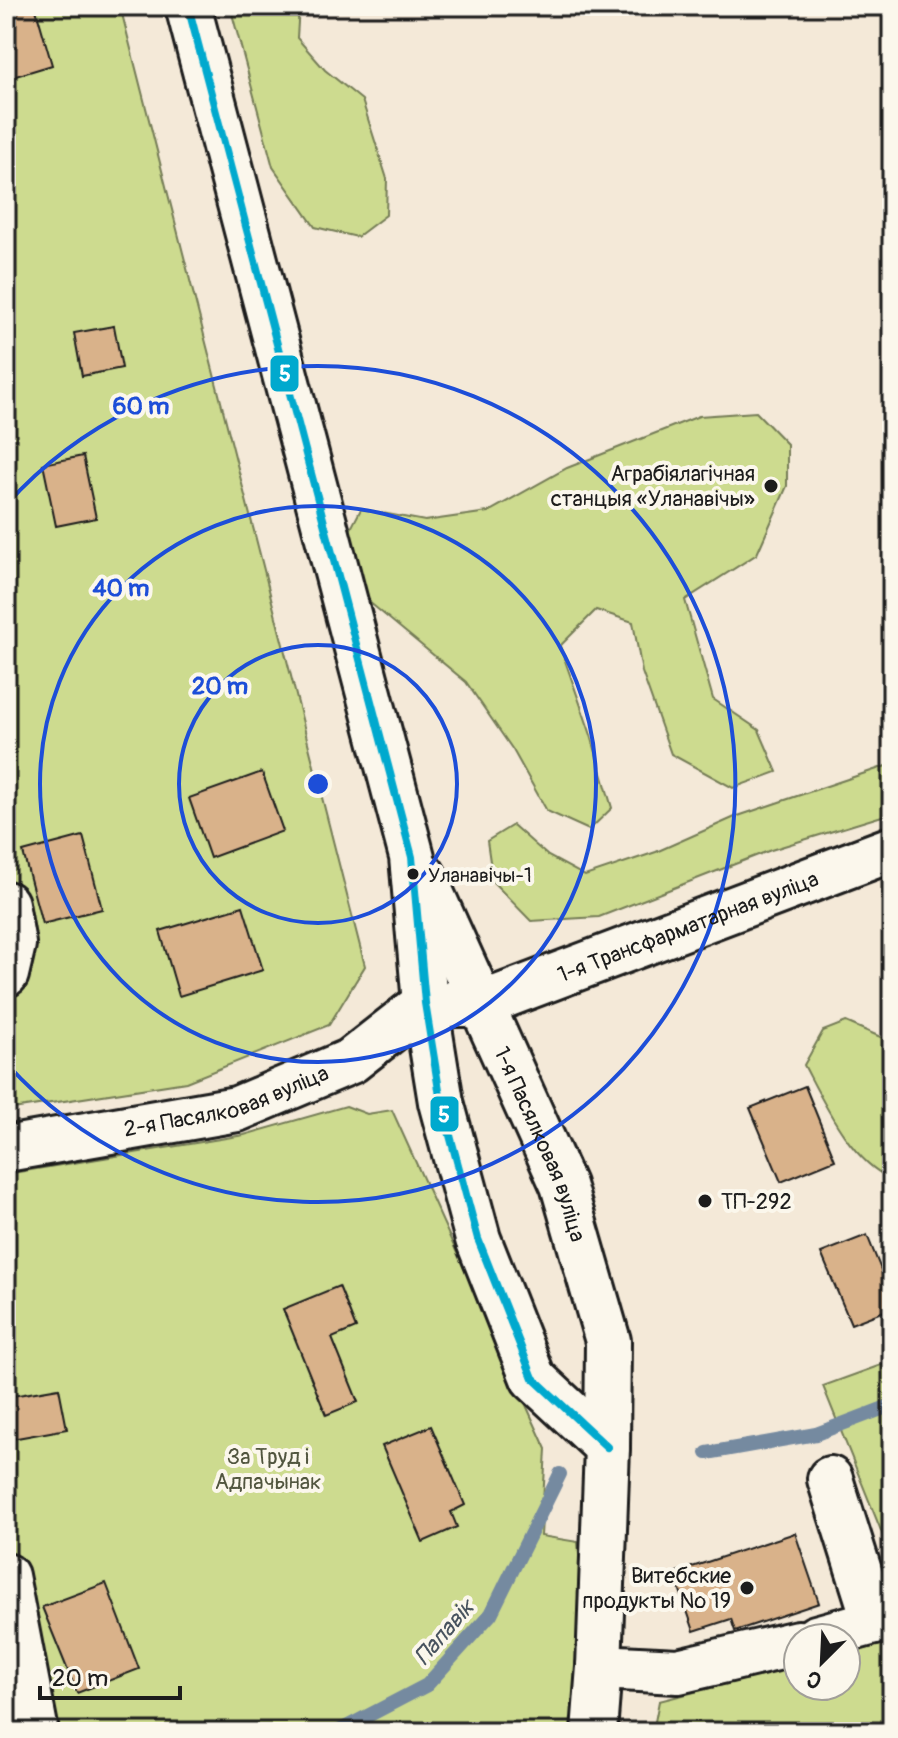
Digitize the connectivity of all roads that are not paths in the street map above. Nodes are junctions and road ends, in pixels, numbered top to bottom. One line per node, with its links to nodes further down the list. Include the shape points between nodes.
1 (188, 6): 3 (street)
2 (892, 849): 7 (street, 1-я Трансфарматарная вуліца)
3 (412, 857): 6 (street); 7 (street, 1-я Пасялковая вуліца)
4 (6, 904): 5 (street, via 13,944)
5 (6, 974)
6 (425, 1003): 7 (street); 8 (street, 2-я Пасялковая вуліца, via 351,1061 237,1109); 9 (street, via 441,1102 478,1239 533,1378)
7 (482, 1004): 9 (street, 1-я Пасялковая вуліца, via 563,1185 608,1341)
8 (6, 1149)
9 (607, 1447): 15 (street, 1-я Пасялковая вуліца)
10 (830, 1479): 12 (street)
11 (6, 1576): 16 (street)
12 (883, 1619): 13 (street)
13 (862, 1625)
14 (782, 1647): 15 (street, via 678,1671)
15 (599, 1667): 17 (street, 1-я Пасялковая вуліца)
16 (36, 1732)
17 (594, 1732)

